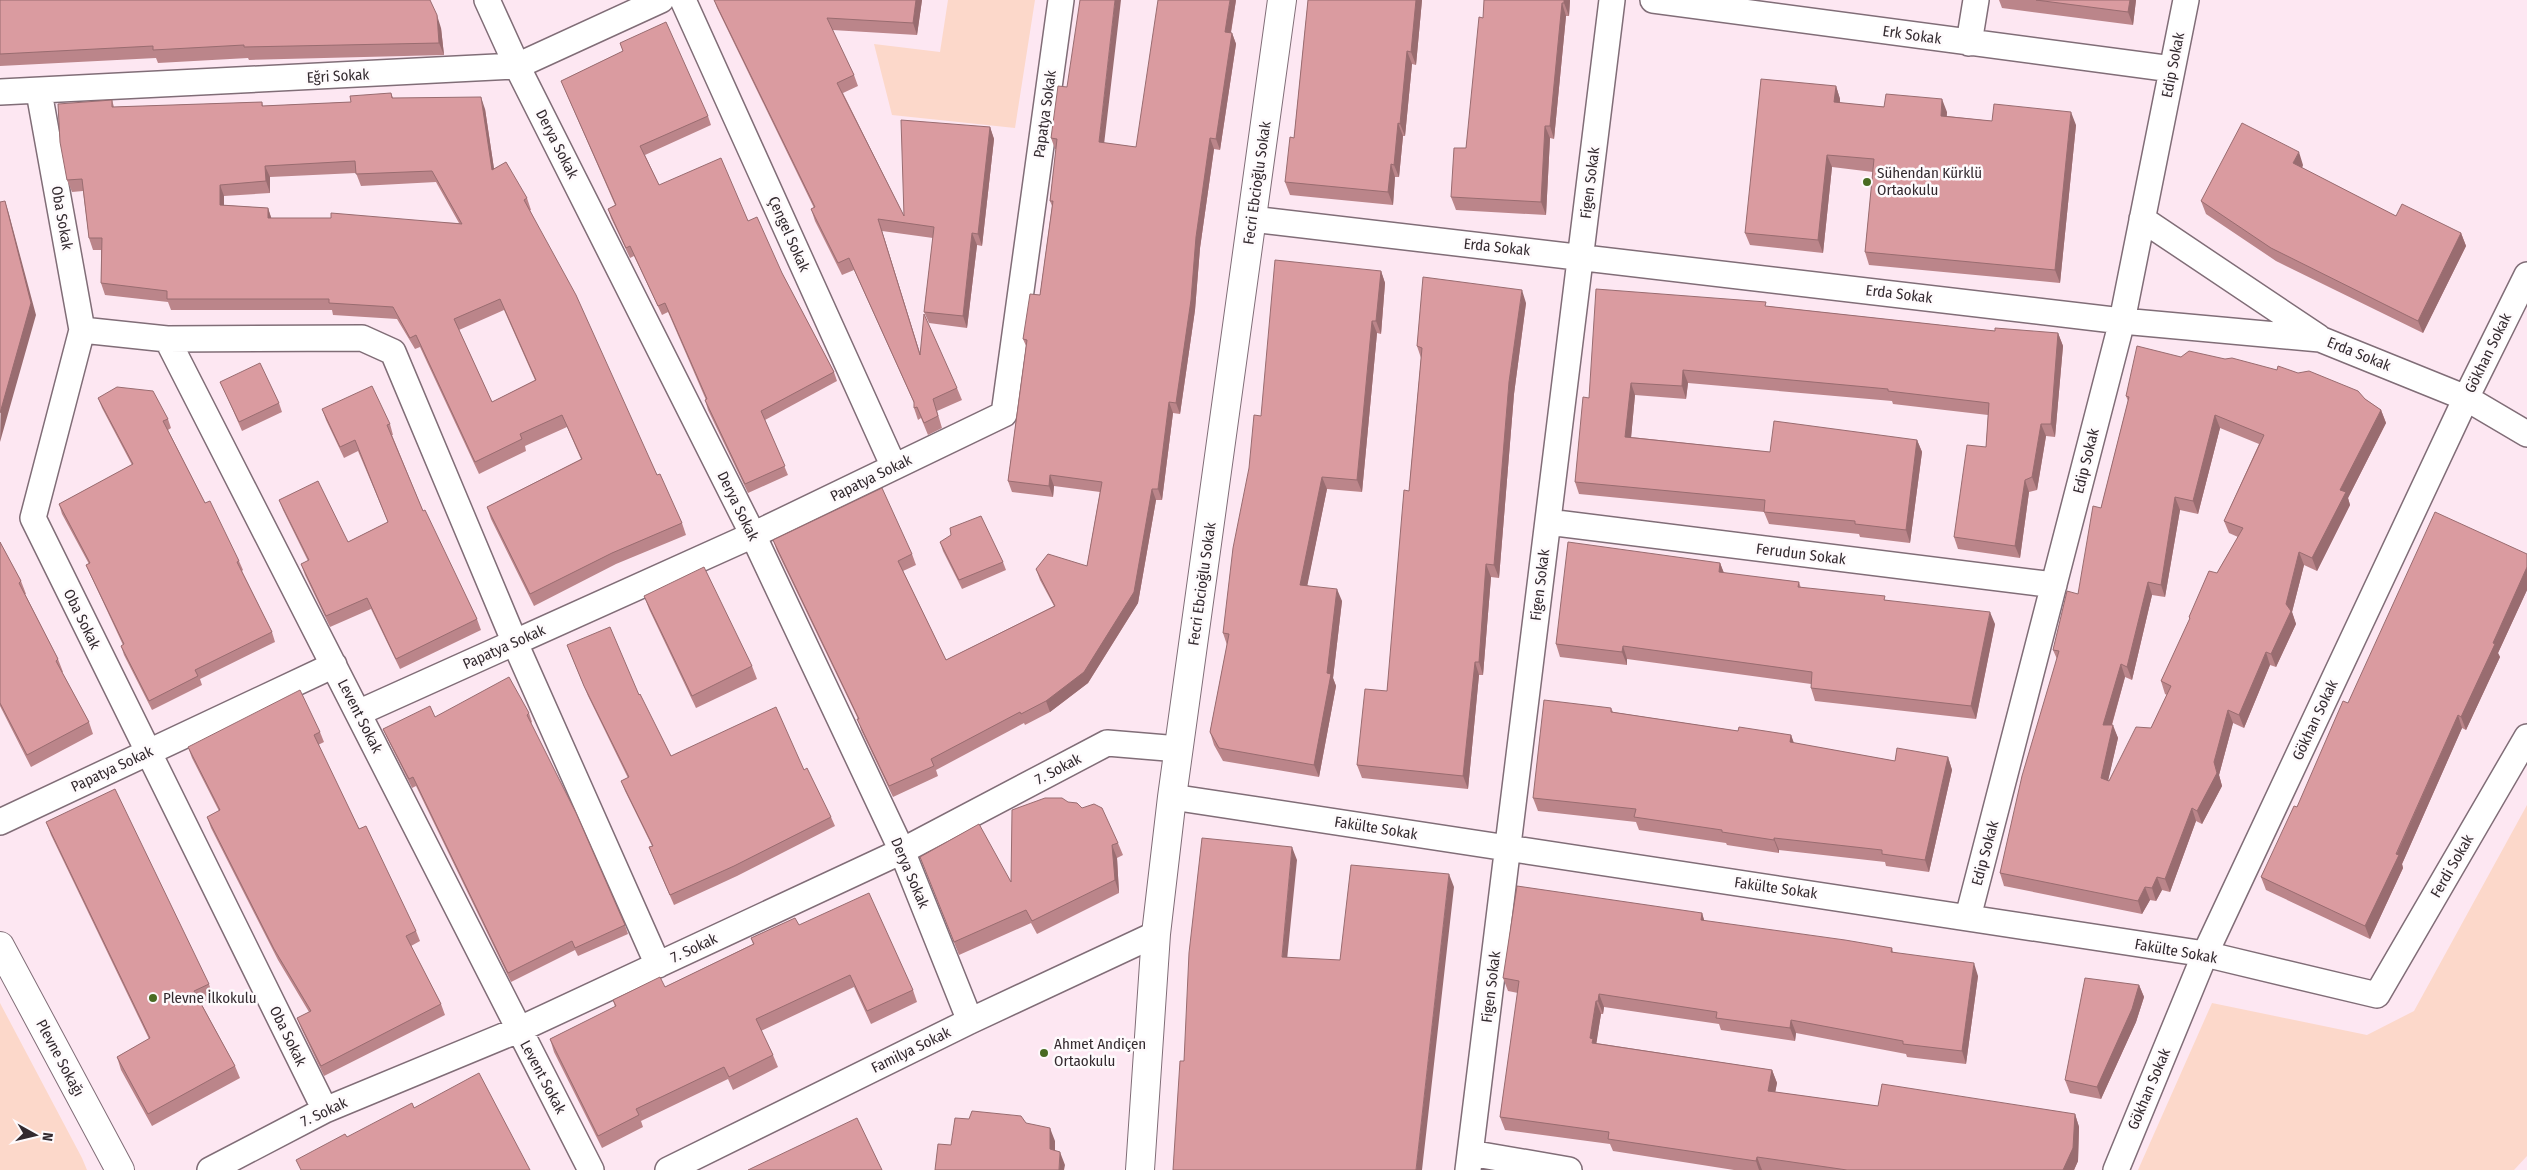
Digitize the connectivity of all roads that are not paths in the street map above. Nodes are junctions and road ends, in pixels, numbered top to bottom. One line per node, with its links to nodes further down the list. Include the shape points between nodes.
1 (487, 0): 11 (street, Derya Sokak)
2 (661, 0): 11 (street, Eğri Sokak)
3 (683, 0): 25 (street, Çengel Sokak)
4 (1061, 0): 25 (street, Papatya Sokak, via 1004,414)
5 (1282, 0): 15 (street, Fecri Ebcioğlu Sokak)
6 (1612, 0): 17 (street, Figen Sokak)
7 (1653, 0): 10 (street, Erk Sokak)
8 (1976, 0): 10 (street)
9 (2186, 0): 12 (street, Edip Sokak)
10 (1969, 43): 12 (street, Erk Sokak)
11 (517, 66): 14 (street, Eğri Sokak); 27 (street, Derya Sokak)
12 (2172, 69): 16 (street, Edip Sokak)
13 (0, 92): 14 (street, Eğri Sokak)
14 (39, 92): 20 (street, Oba Sokak)
15 (1252, 219): 17 (street, Erda Sokak); 33 (street, Fecri Ebcioğlu Sokak)
16 (2142, 219): 19 (street, Edip Sokak); 22 (street)
17 (1581, 257): 19 (street, Erda Sokak); 26 (street, Figen Sokak)
18 (2527, 275): 23 (street, Gökhan Sokak)
19 (2122, 321): 22 (street, Erda Sokak); 28 (street, Edip Sokak)
20 (82, 330): 21 (street); 34 (street, Oba Sokak, via 33,518)
21 (167, 339): 29 (street, via 362,338 393,352); 30 (street, Levent Sokak)
22 (2320, 339): 23 (street, Erda Sokak)
23 (2466, 398): 24 (street, Erda Sokak); 42 (street, Gökhan Sokak)
24 (2527, 434)
25 (894, 467): 27 (street, Papatya Sokak)
26 (1548, 522): 28 (street, Ferudun Sokak); 37 (street, Figen Sokak)
27 (753, 536): 29 (street, Papatya Sokak); 38 (street, Derya Sokak)
28 (2054, 586): 39 (street, Edip Sokak)
29 (515, 643): 31 (street, Papatya Sokak); 43 (street)
30 (334, 665): 31 (street, Levent Sokak); 34 (street, Papatya Sokak)
31 (358, 713): 46 (street, Levent Sokak)
32 (2527, 737): 44 (street, Ferdi Sokak)
33 (1179, 748): 35 (street, Fecri Ebcioğlu Sokak); 38 (street, 7. Sokak, via 1107,743)
34 (147, 752): 36 (street, Papatya Sokak); 47 (street, Oba Sokak)
35 (1172, 797): 37 (street, Fakülte Sokak); 40 (street, Fecri Ebcioğlu Sokak)
36 (0, 822)
37 (1508, 848): 39 (street, Fakülte Sokak); 48 (street, Figen Sokak)
38 (902, 851): 43 (street, 7. Sokak); 45 (street, Derya Sokak)
39 (1968, 917): 42 (street, Fakülte Sokak)
40 (1156, 934): 45 (street, Familya Sokak); 53 (street, Fecri Ebcioğlu Sokak)
41 (0, 946): 49 (street, Plevne Sokağı)
42 (2205, 954): 44 (street, Fakülte Sokak); 55 (street, Gökhan Sokak)
43 (658, 965): 46 (street, 7. Sokak)
44 (2377, 995)
45 (970, 1021): 52 (street, Familya Sokak)
46 (518, 1030): 47 (street, 7. Sokak); 51 (street, Levent Sokak)
47 (325, 1110): 50 (street, 7. Sokak)
48 (1469, 1162): 54 (street)
49 (120, 1170)
50 (210, 1170)
51 (591, 1170)
52 (668, 1170)
53 (1140, 1170)
54 (1569, 1170)
55 (2116, 1170)

